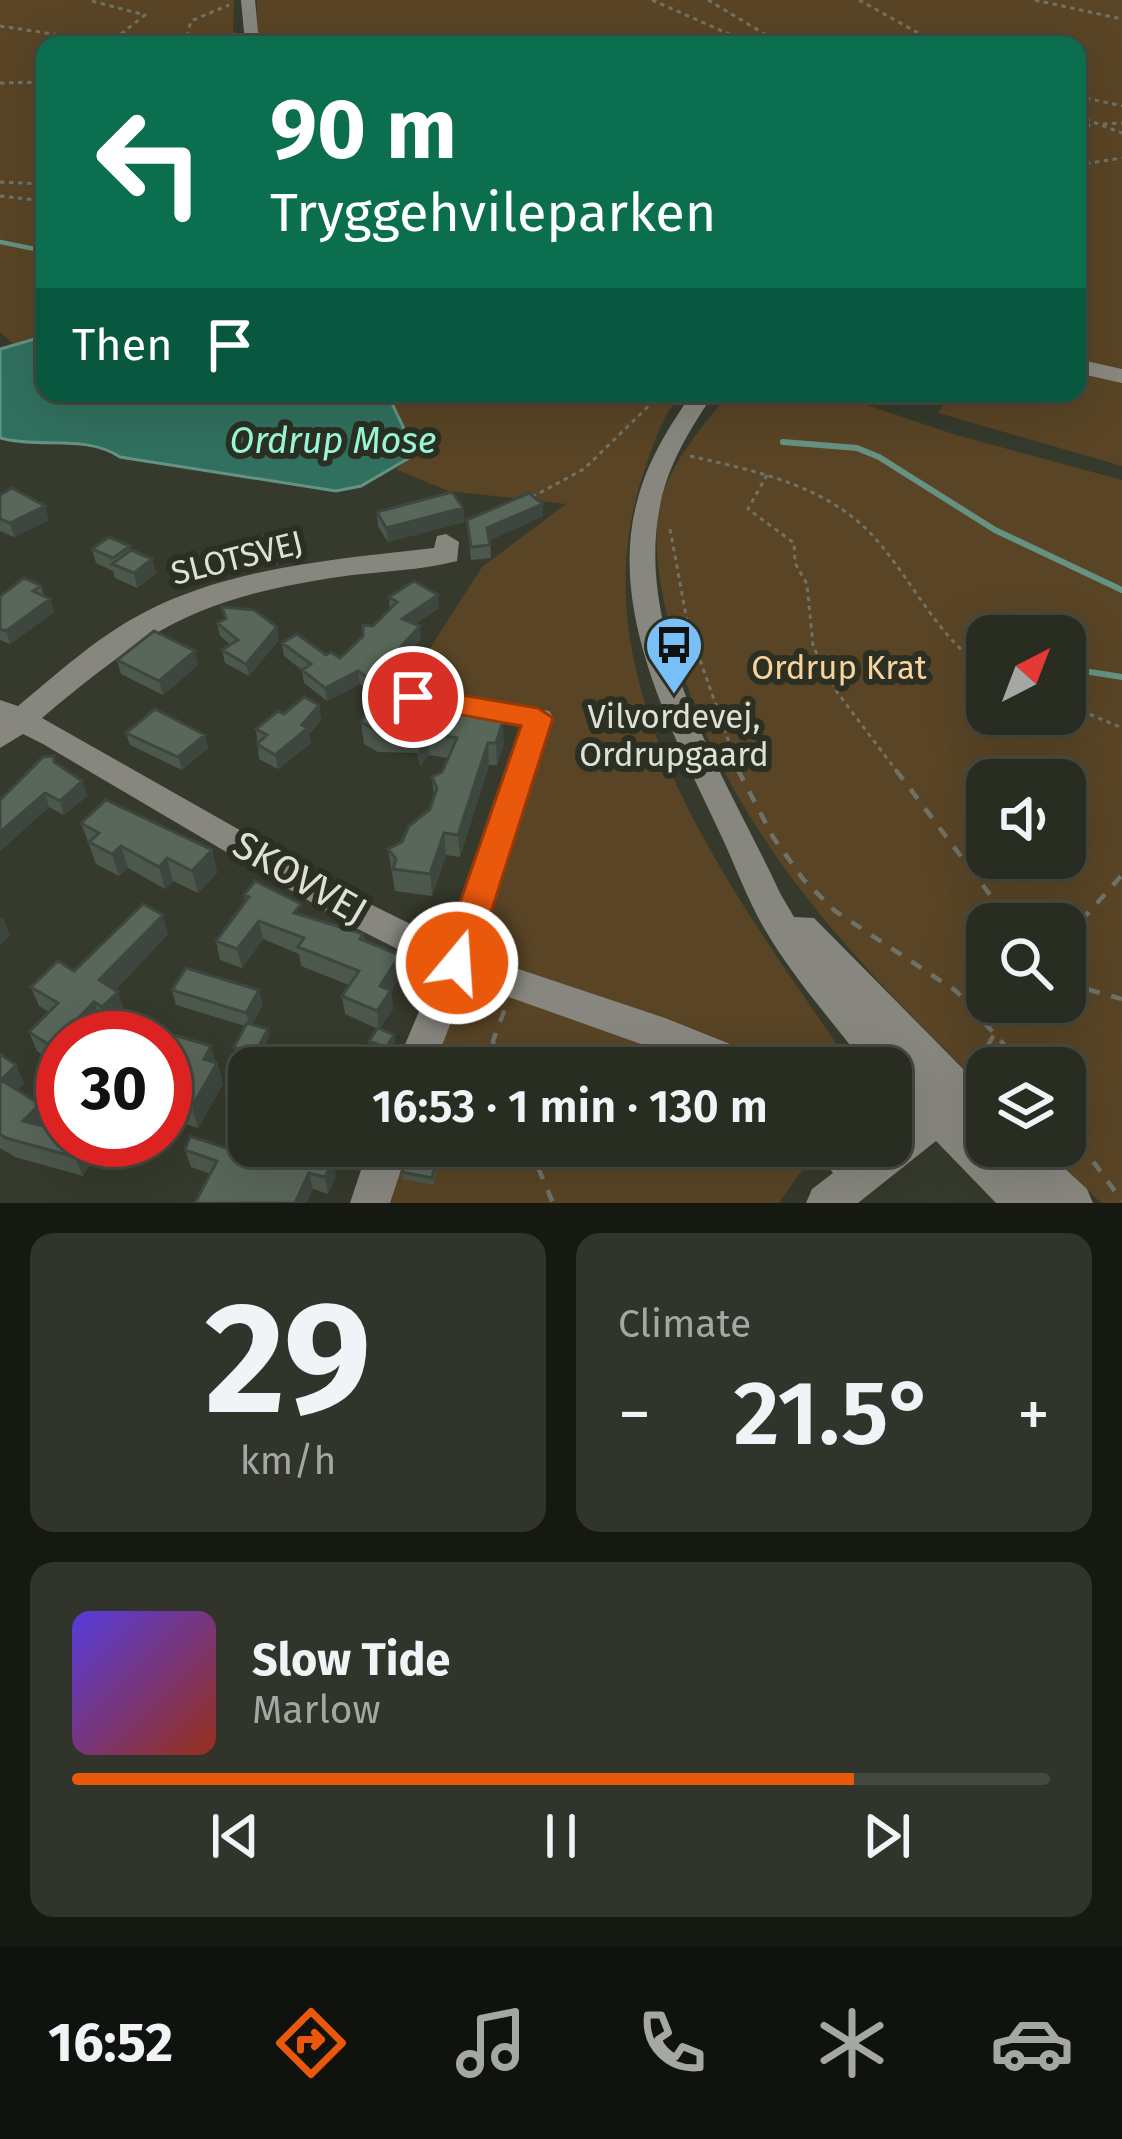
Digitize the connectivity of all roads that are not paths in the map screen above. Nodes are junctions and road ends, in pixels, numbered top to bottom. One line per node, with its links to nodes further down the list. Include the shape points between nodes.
1 (248, 0): 2 (street)
2 (254, 36)
3 (1086, 368): 4 (street)
4 (1122, 376)
5 (697, 402): 9 (street, via 665,451 651,492 641,569 653,641)
6 (446, 542): 8 (street, SLOTSVEJ, via 448,555 362,564 183,605)
7 (413, 697): 10 (street, via 538,718)
8 (7, 723): 10 (street, SKOVVEJ)
9 (735, 830): 13 (street, via 780,926); 15 (street, via 797,922)
10 (457, 963): 11 (street); 12 (street, SKOVVEJ)
11 (421, 1047)
12 (700, 1047)
13 (874, 1047)
14 (912, 1081): 15 (street)
15 (962, 1111): 16 (street); 22 (street)
16 (912, 1133)
17 (382, 1167): 20 (street)
18 (844, 1167): 21 (street)
19 (1036, 1167): 23 (street)
20 (370, 1203)
21 (826, 1203)
22 (1024, 1203)
23 (1073, 1203)

